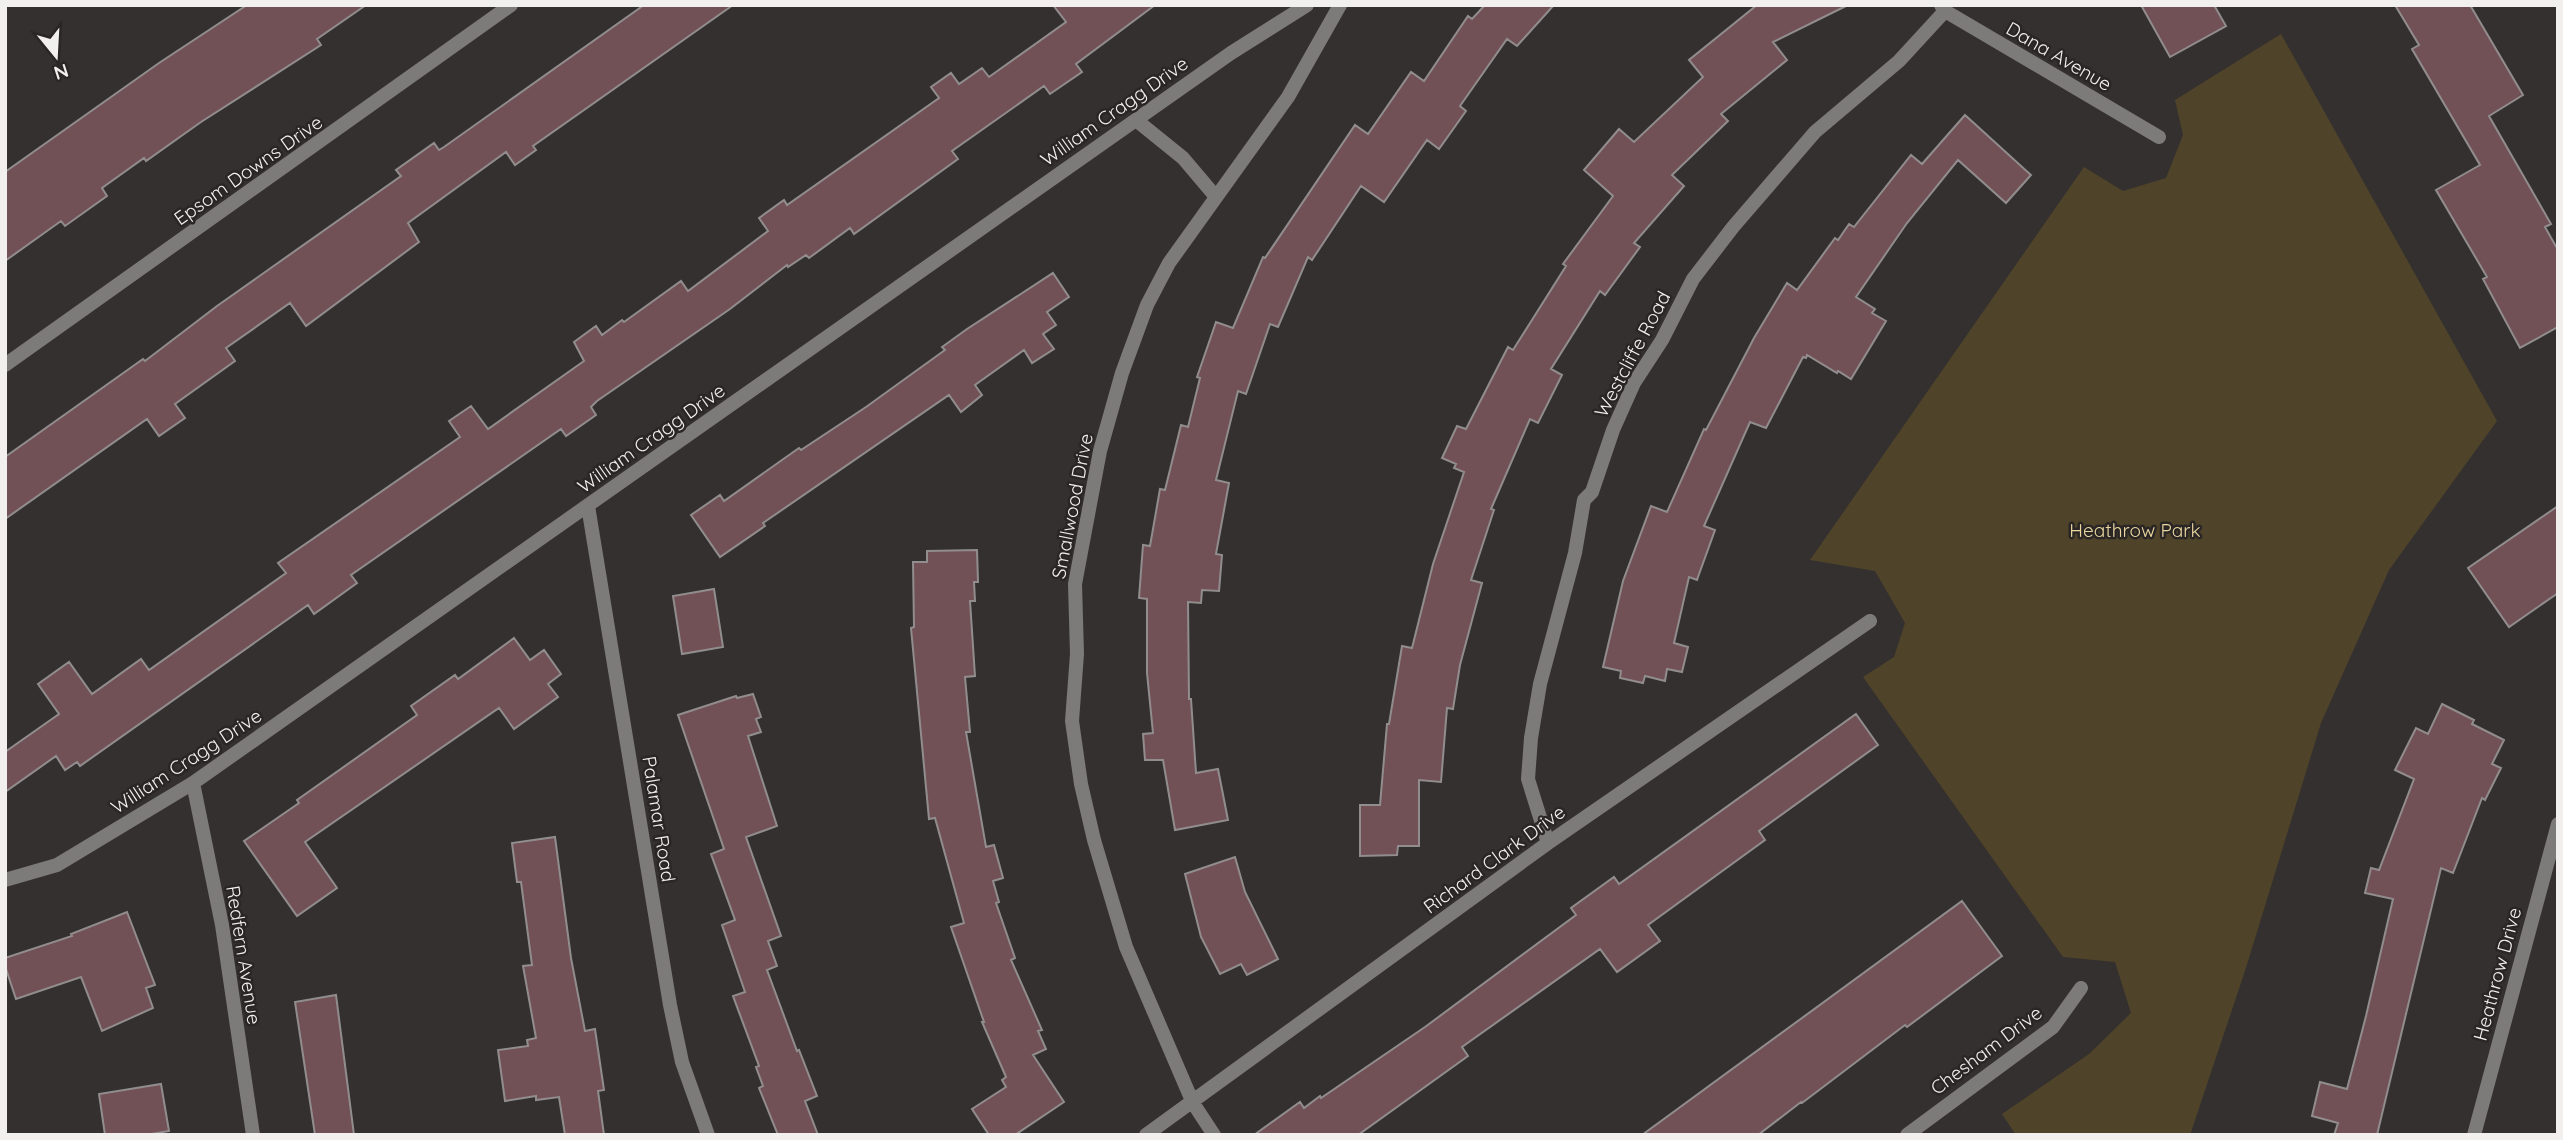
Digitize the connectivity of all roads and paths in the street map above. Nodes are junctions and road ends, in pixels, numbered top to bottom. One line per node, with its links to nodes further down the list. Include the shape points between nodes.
1 (512, 5): 8 (street, Epsom Downs Drive)
2 (1307, 5): 5 (street, William Cragg Drive)
3 (1340, 5): 7 (street, Smallwood Drive, via 1288,97)
4 (1943, 8): 6 (street, Dana Avenue); 13 (street, Westcliffe Road, via 1899,61 1815,132 1733,227 1693,279 1634,383 1592,492 1584,500 1575,553 1540,684 1528,779)
5 (1136, 120): 7 (street, via 1183,158); 9 (street, William Cragg Drive)
6 (2159, 137)
7 (1216, 197): 16 (street, Smallwood Drive, via 1169,263 1147,305 1100,451 1076,584 1072,721 1094,840 1126,947)
8 (5, 365)
9 (588, 506): 11 (street, William Cragg Drive); 18 (street, Palamar Road, via 670,1005 682,1062)
10 (1870, 621): 13 (street, Richard Clark Drive)
11 (193, 783): 14 (street, William Cragg Drive, via 57,865); 17 (street, Redfern Avenue, via 222,925)
12 (2558, 824): 22 (street, Heathrow Drive)
13 (1548, 843): 16 (street, Richard Clark Drive)
14 (5, 880)
15 (2081, 988): 21 (street, Chesham Drive, via 2053,1027)
16 (1193, 1102): 19 (street, Richard Clark Drive); 20 (street, Smallwood Drive)
17 (253, 1135)
18 (708, 1135)
19 (1146, 1135)
20 (1214, 1135)
21 (1907, 1135)
22 (2474, 1135)

